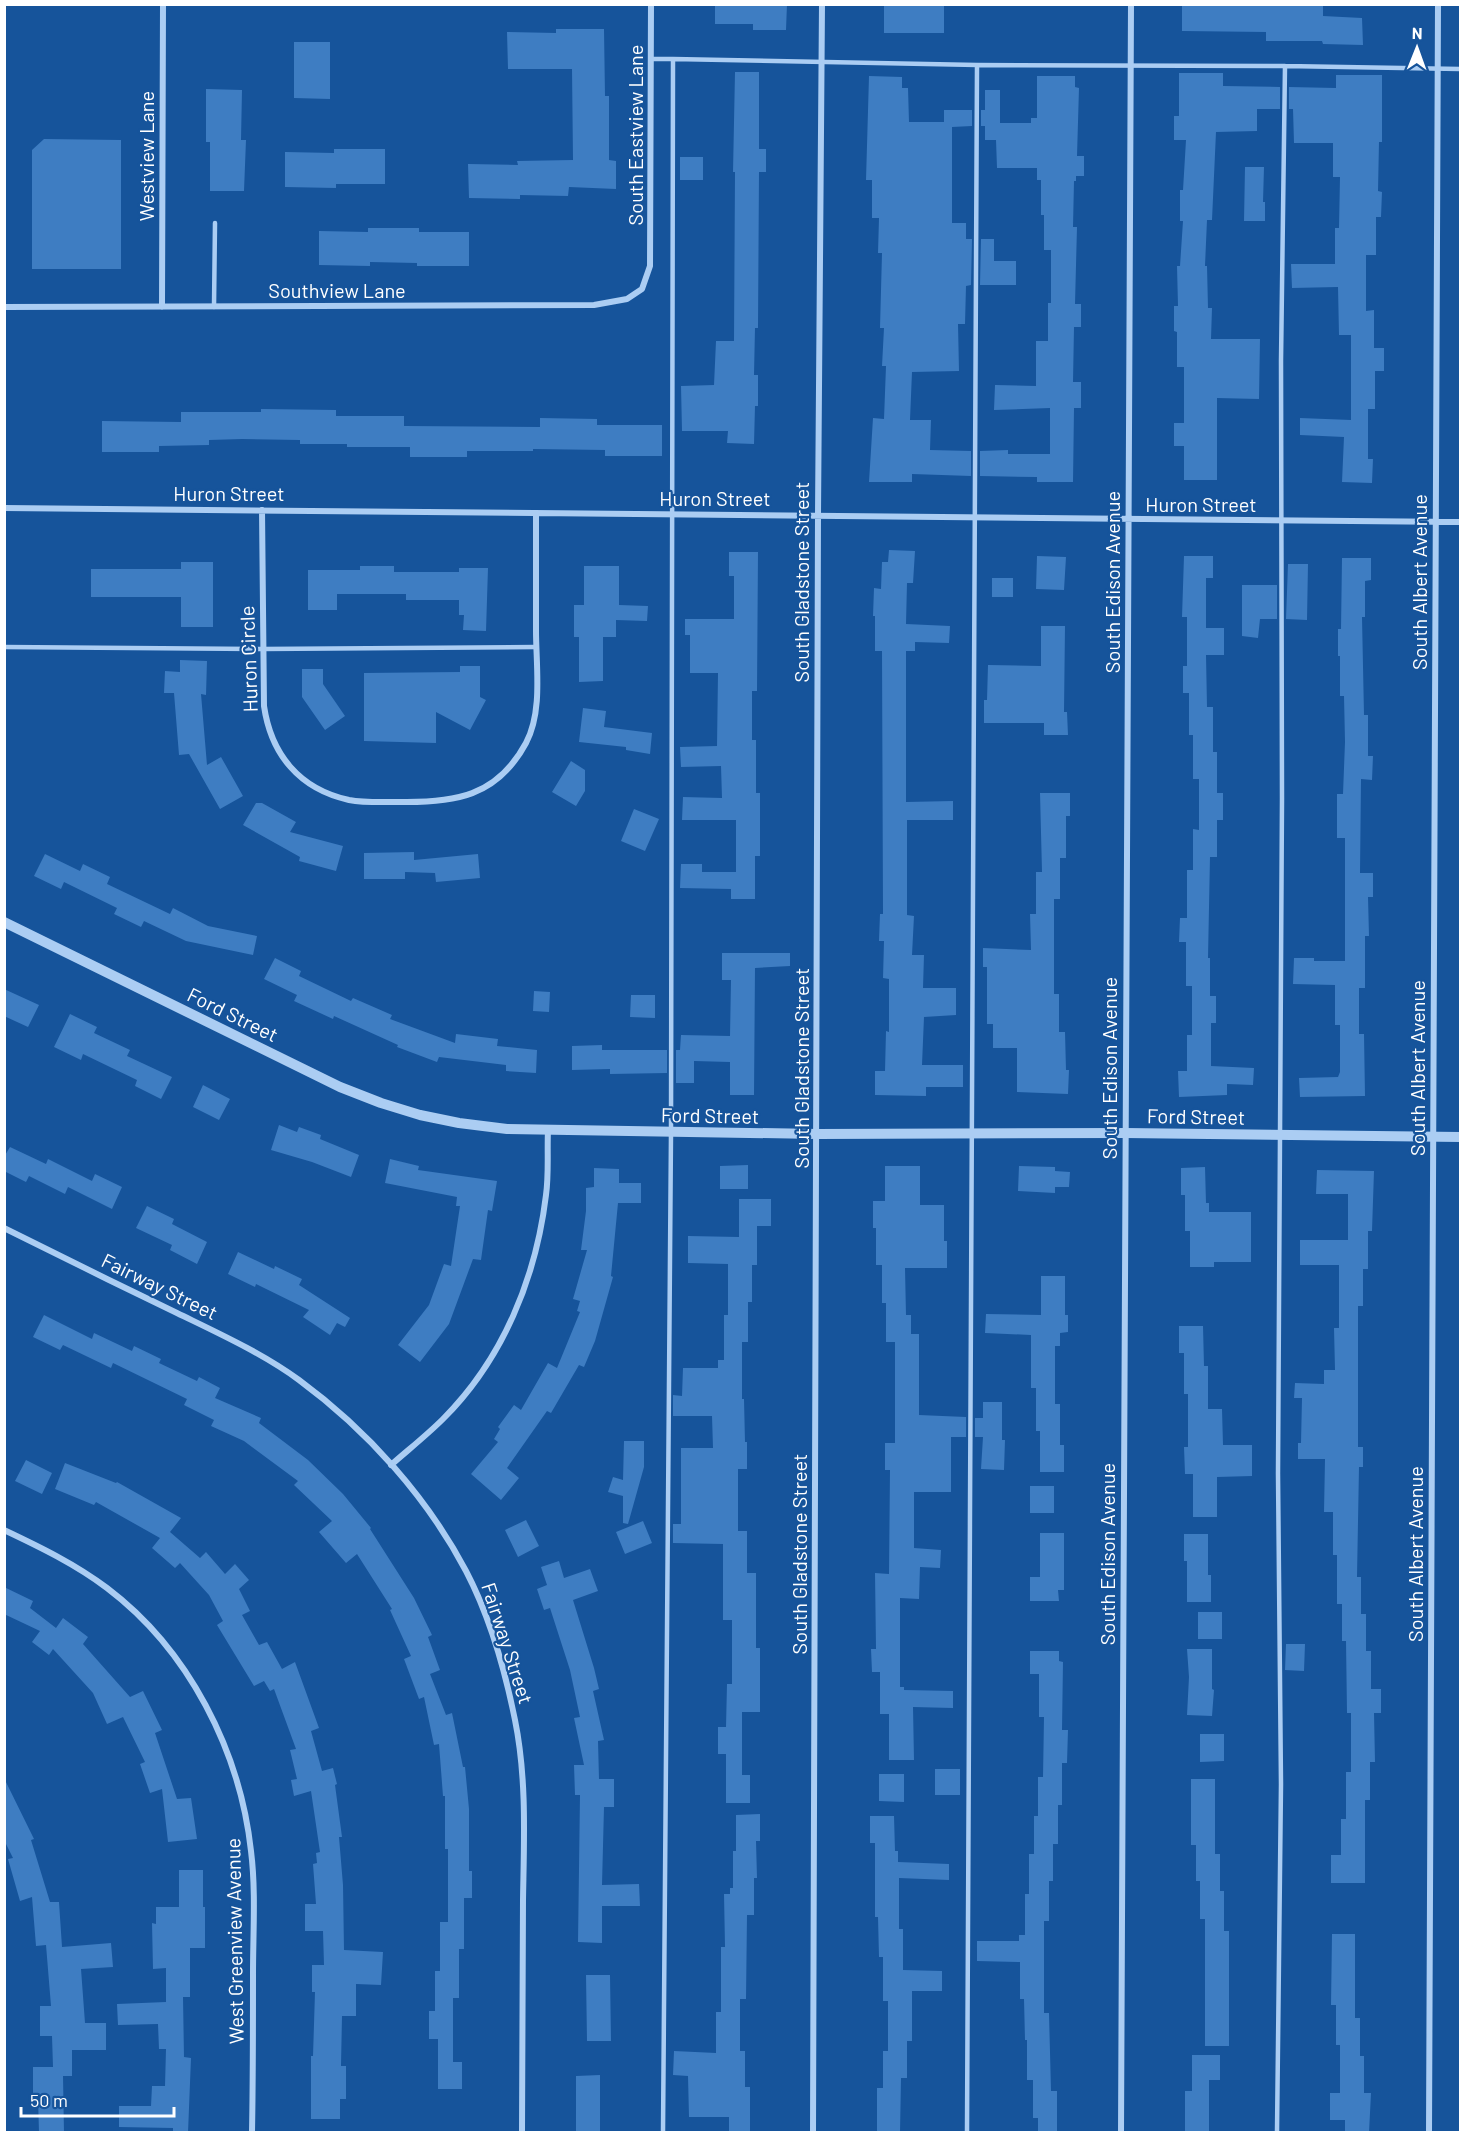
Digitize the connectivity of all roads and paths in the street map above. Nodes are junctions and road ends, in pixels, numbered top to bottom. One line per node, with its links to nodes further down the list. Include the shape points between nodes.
1 (164, 4): 17 (street, Westview Lane)
2 (651, 4): 6 (street, South Eastview Lane)
3 (822, 4): 8 (street, South Gladstone Street)
4 (1131, 4): 10 (street, South Edison Avenue)
5 (1438, 4): 12 (street, South Albert Avenue)
6 (651, 59): 7 (lane); 15 (street, South Eastview Lane)
7 (673, 59): 8 (lane); 22 (lane)
8 (822, 62): 9 (lane); 23 (street, South Gladstone Street)
9 (977, 65): 10 (lane); 24 (lane)
10 (1130, 65): 11 (lane); 25 (street, South Edison Avenue)
11 (1285, 66): 12 (lane); 26 (lane)
12 (1438, 69): 13 (lane); 27 (street, South Albert Avenue)
13 (1461, 69)
14 (215, 223): 18 (lane)
15 (650, 266): 18 (street, Southview Lane, via 642,289 627,299 594,305)
16 (4, 307): 17 (street, Southview Lane)
17 (162, 307): 18 (street, Southview Lane)
18 (214, 307)
19 (4, 508): 20 (street, Huron Street)
20 (262, 510): 21 (street, Huron Street); 31 (street, Huron Circle)
21 (536, 513): 22 (street, Huron Street); 30 (street, Huron Circle)
22 (671, 514): 23 (street, Huron Street); 34 (lane)
23 (818, 515): 24 (street, Huron Street); 36 (street, South Gladstone Street)
24 (974, 518): 25 (street, Huron Street); 37 (lane)
25 (1129, 520): 26 (street, Huron Street); 35 (street, South Edison Avenue)
26 (1282, 521): 27 (street, Huron Street); 38 (lane)
27 (1436, 522): 28 (street, Huron Street); 39 (street, South Albert Avenue)
28 (1461, 522)
29 (4, 647): 31 (lane)
30 (536, 647): 31 (lane); 31 (street, Huron Circle, via 536,702 525,745 510,766 484,788 454,800 430,803 350,800 328,794 301,777 274,745 267,726)
31 (262, 649)
32 (4, 922): 33 (street, Ford Street, via 371,1099 459,1123)
33 (548, 1130): 34 (street, Ford Street); 42 (street, via 541,1232 519,1303 495,1355 443,1419)
34 (671, 1133): 36 (street, Ford Street); 46 (lane)
35 (1125, 1133): 37 (street, Ford Street); 38 (street, Ford Street); 49 (street, South Edison Avenue)
36 (818, 1134): 37 (street, Ford Street); 47 (street, South Gladstone Street)
37 (972, 1135): 48 (lane)
38 (1281, 1135): 39 (street, Ford Street); 50 (lane)
39 (1433, 1136): 40 (street, Ford Street); 51 (street, South Albert Avenue)
40 (1461, 1137)
41 (4, 1228): 42 (street, Fairway Street, via 218,1333 297,1378)
42 (391, 1464): 45 (street, Fairway Street, via 448,1540 467,1573 497,1648 516,1723 522,1769 524,1850)
43 (4, 1530): 44 (street, West Greenview Avenue, via 58,1556 135,1612 191,1681 226,1749 239,1785 252,1852)
44 (252, 2133)
45 (522, 2133)
46 (663, 2133)
47 (813, 2133)
48 (967, 2133)
49 (1121, 2133)
50 (1277, 2133)
51 (1429, 2133)

